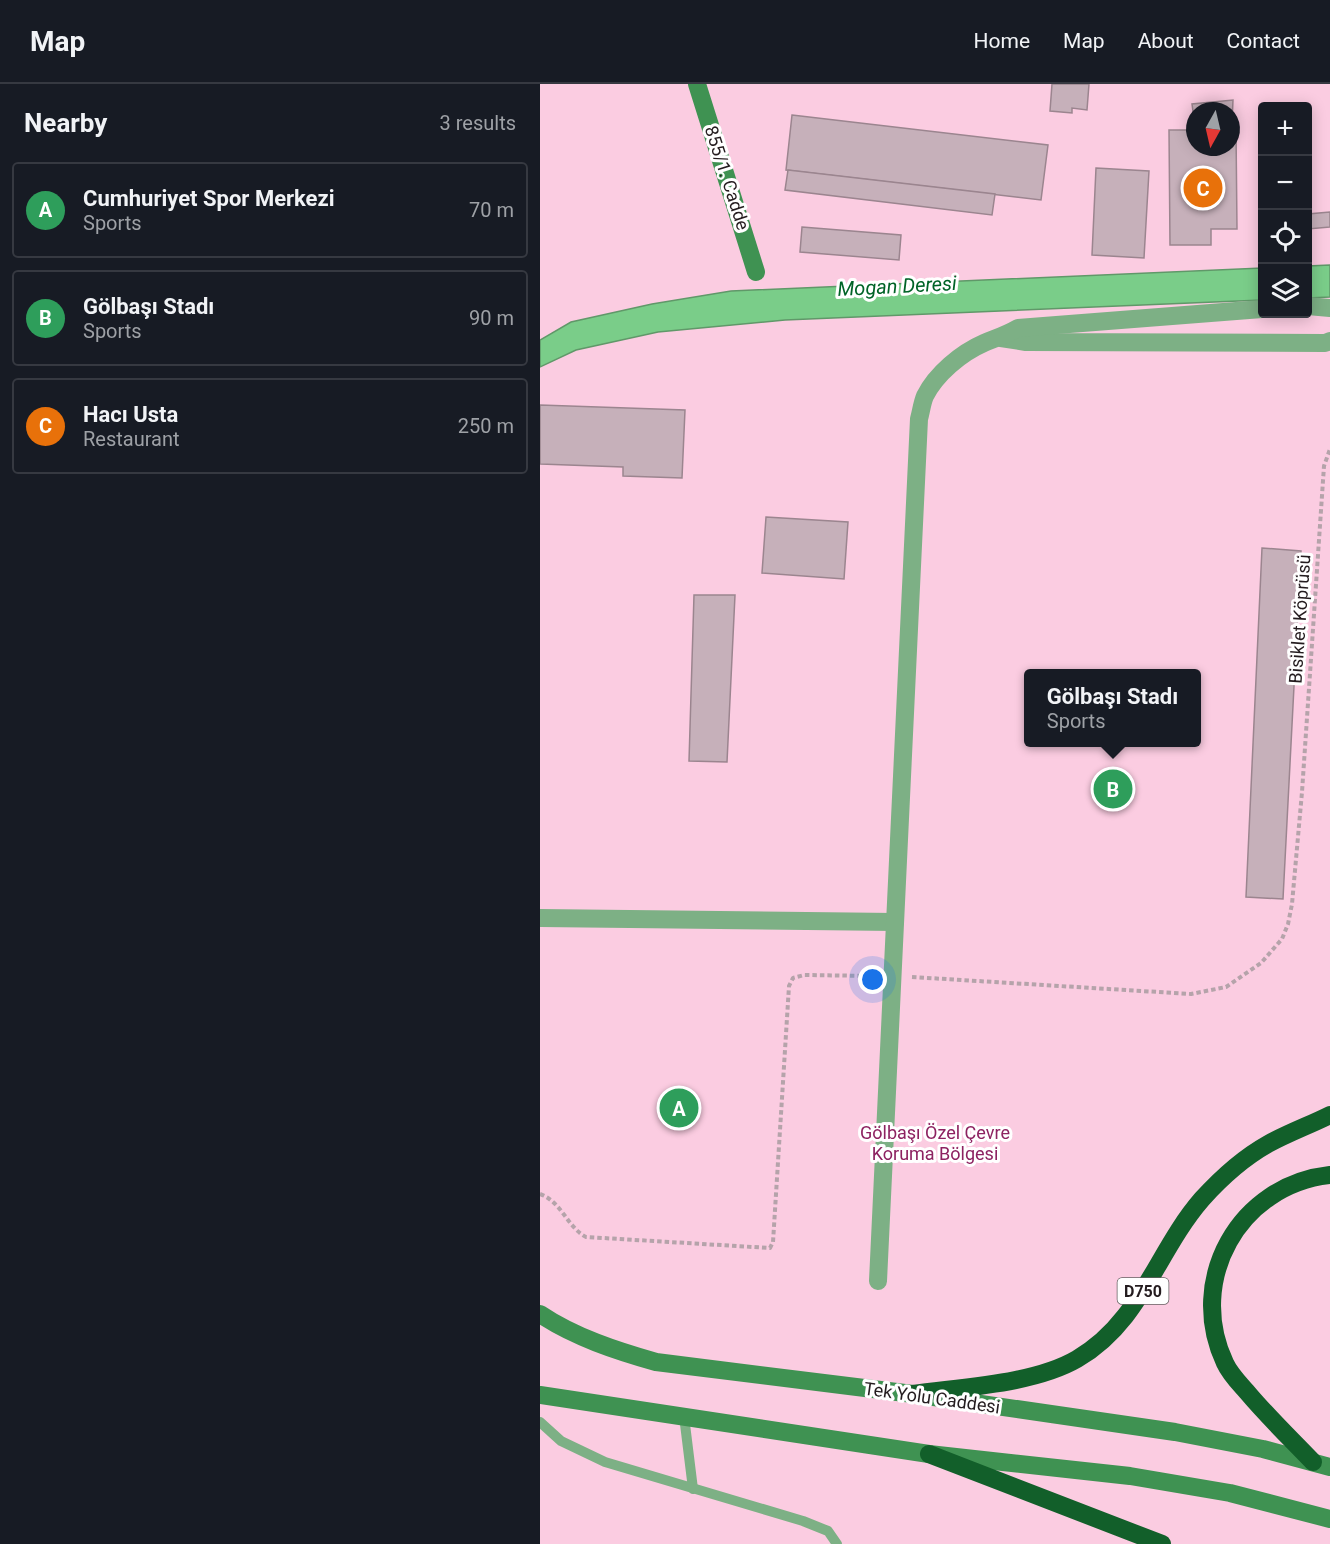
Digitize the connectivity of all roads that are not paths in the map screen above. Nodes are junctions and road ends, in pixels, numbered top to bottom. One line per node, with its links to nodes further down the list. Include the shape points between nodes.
1 (697, 84): 2 (main road, 855/1. Cadde)
2 (756, 272)
3 (1312, 306): 4 (street)
4 (1330, 308)
5 (1258, 309): 6 (street, via 1032,325)
6 (1000, 338): 7 (street, via 1026,342); 9 (street, via 954,362 936,379 924,398 920,419)
7 (1330, 341)
8 (540, 918): 9 (street)
9 (895, 922): 12 (street)
10 (1330, 1115): 14 (highway, D750, via 1269,1143 1218,1183 1180,1227 1126,1316 1105,1340 1077,1359 1049,1372 1014,1380)
11 (1330, 1175): 19 (highway, via 1312,1177 1270,1196 1246,1215 1223,1254 1212,1297 1211,1321 1226,1366 1261,1408)
12 (878, 1281)
13 (540, 1314): 14 (main road, Tek Yolu Caddesi, via 597,1343 656,1362)
14 (914, 1394): 19 (main road, Tek Yolu Caddesi, via 1175,1432)
15 (540, 1395): 16 (main road)
16 (684, 1416): 18 (main road); 20 (lane)
17 (540, 1422): 20 (lane, via 561,1441 605,1462)
18 (929, 1454): 21 (main road, via 1130,1476 1230,1493); 23 (highway)
19 (1322, 1465)
20 (693, 1489): 22 (lane, via 811,1524 828,1531)
21 (1330, 1519)
22 (837, 1544)
23 (1162, 1544)

